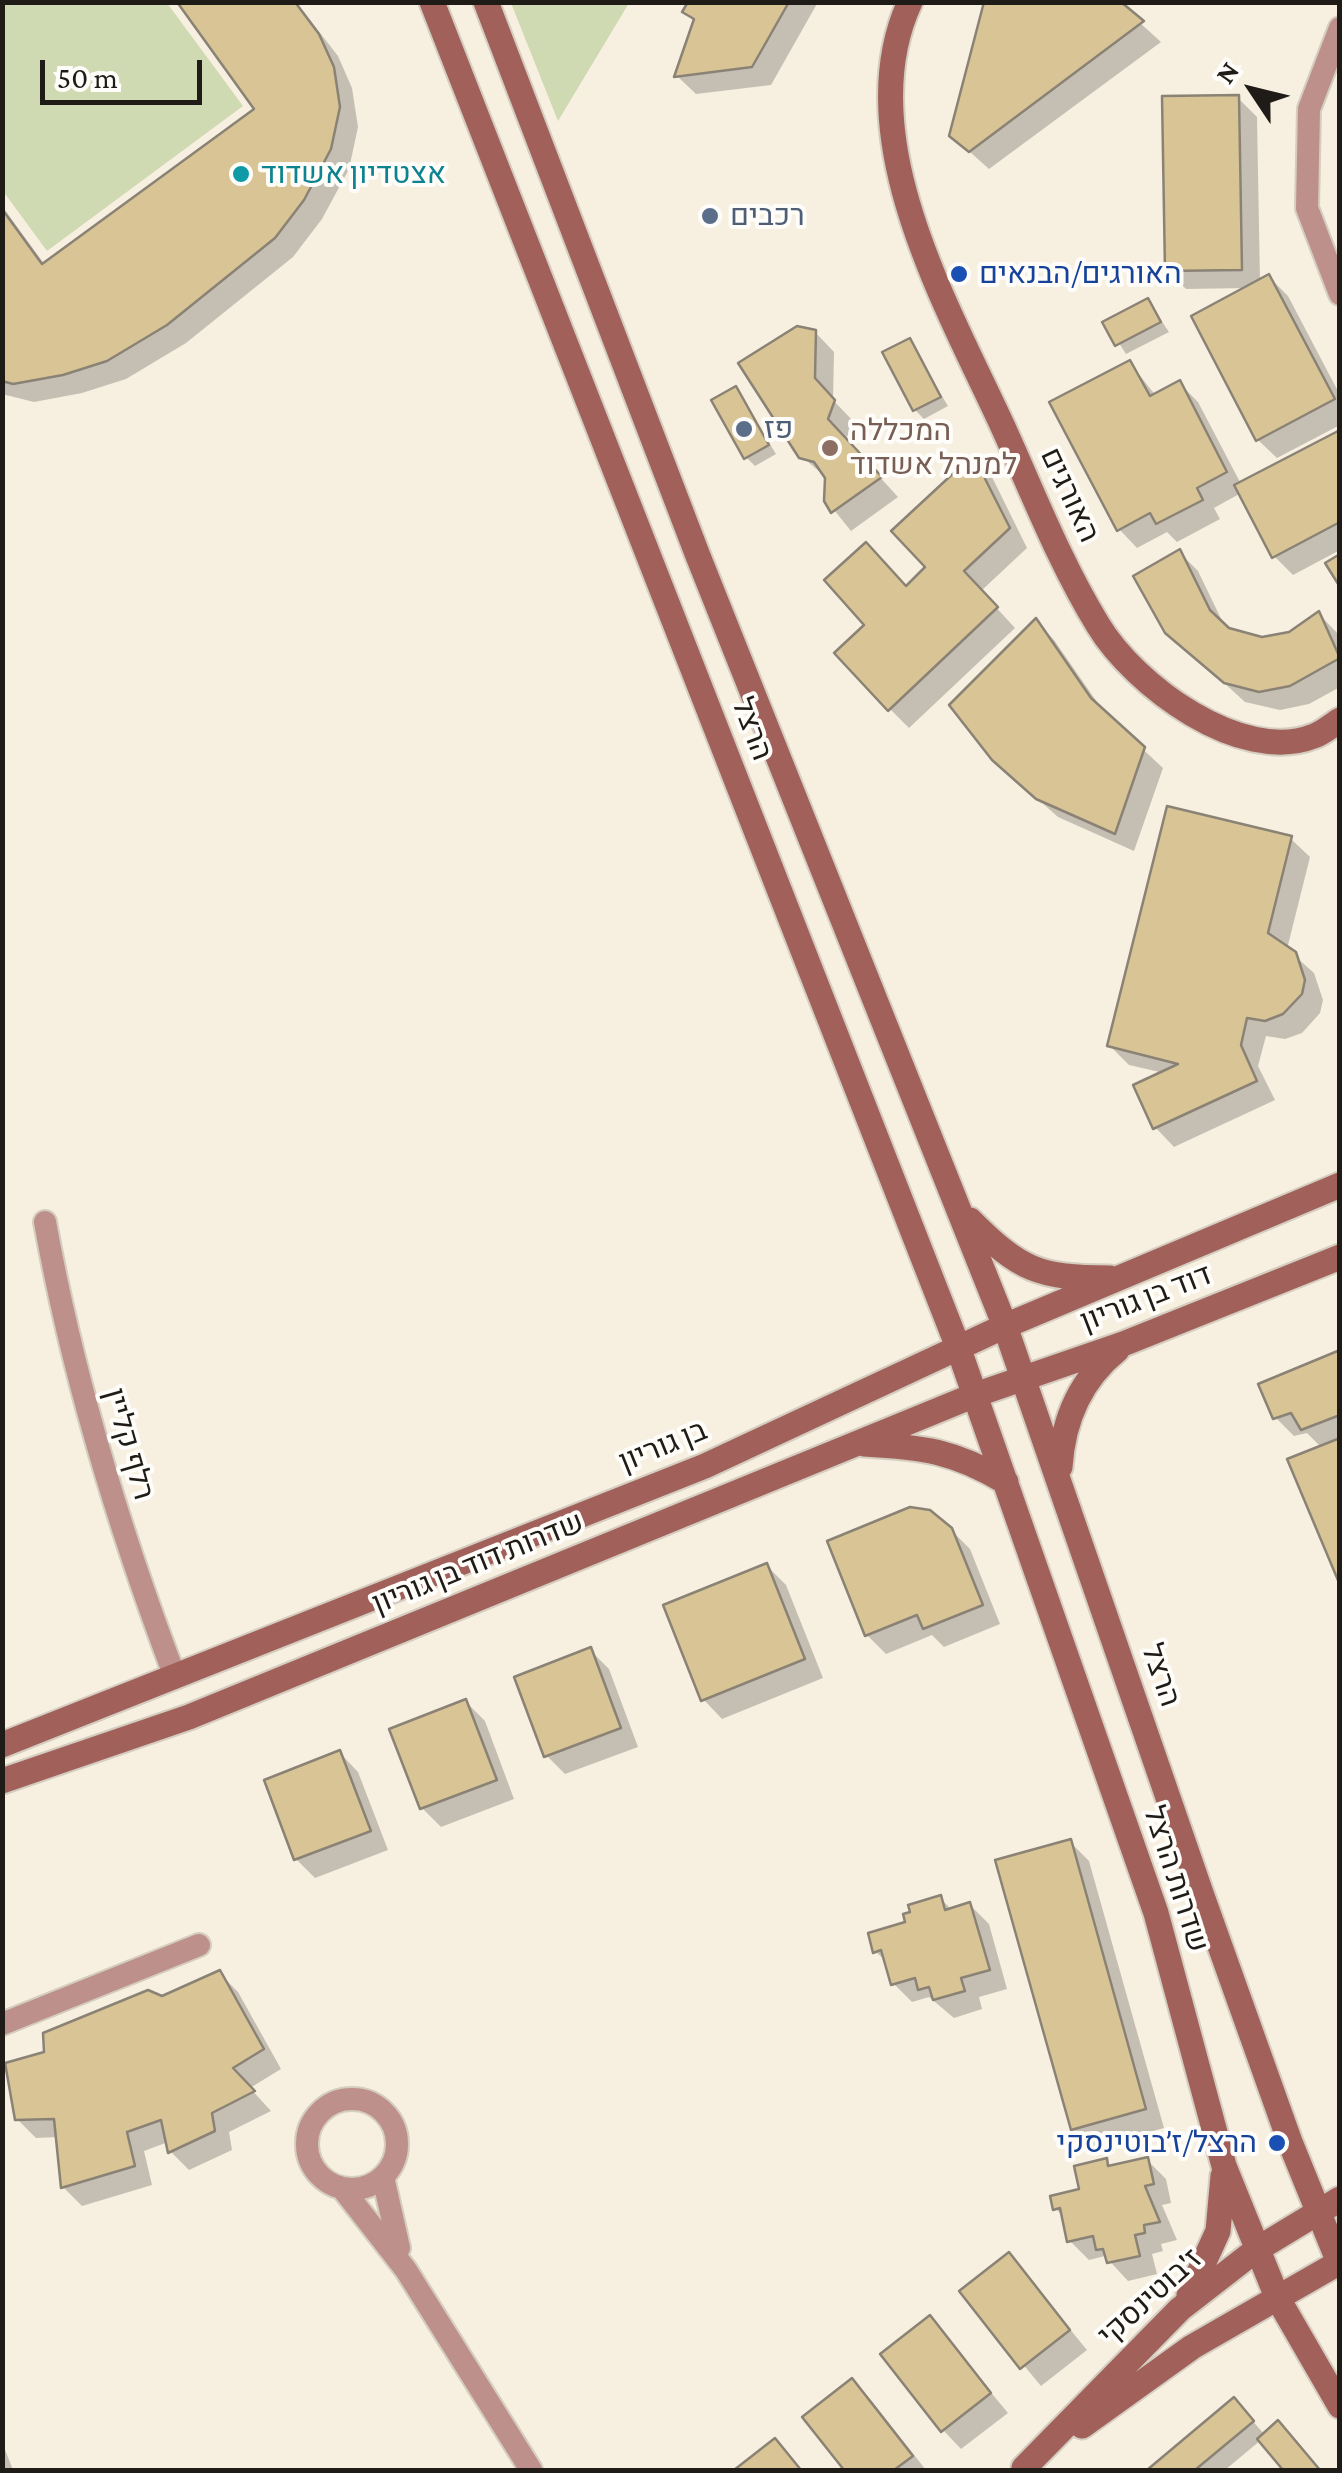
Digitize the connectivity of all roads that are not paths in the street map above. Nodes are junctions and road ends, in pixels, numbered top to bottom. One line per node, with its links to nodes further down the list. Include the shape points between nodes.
1 (432, 2): 14 (main road, הרצל)
2 (486, 2): 8 (main road, הרצל, via 698,556)
3 (910, 2): 6 (main road, האורגים, via 894,69 893,121 913,230 1100,629 1148,682 1209,726 1260,740 1313,737)
4 (1340, 28): 5 (street, via 1309,110 1308,208)
5 (1340, 294)
6 (1340, 720)
7 (1340, 1185): 11 (main road, בן גוריון)
8 (961, 1211): 11 (main road, via 1001,1251 1038,1274); 12 (main road, הרצל)
9 (45, 1222): 20 (street, רלף קליין, via 86,1408 137,1577)
10 (1340, 1257): 13 (main road, דוד בן גוריון)
11 (1125, 1278): 12 (main road, בן גוריון)
12 (1005, 1326): 14 (main road, בן גוריון); 15 (main road, הרצל)
13 (1123, 1344): 15 (main road, דוד בן גוריון); 18 (main road, via 1094,1372 1070,1414)
14 (958, 1347): 16 (main road, הרצל); 20 (main road, בן גוריון, via 705,1466)
15 (1022, 1377): 16 (main road, דוד בן גוריון); 18 (main road)
16 (974, 1395): 17 (main road, שדרות דוד בן גוריון); 19 (main road, הרצל)
17 (857, 1444): 19 (main road, via 929,1448 970,1460); 22 (main road, שדרות דוד בן גוריון, via 189,1717)
18 (1059, 1477): 23 (main road, הרצל)
19 (1006, 1482): 26 (main road, שדרות הרצל, via 1156,1912)
20 (176, 1677): 21 (main road, בן גוריון)
21 (2, 1745)
22 (2, 1781)
23 (1201, 1893): 30 (main road, שדרות הרצל)
24 (199, 1944): 25 (street)
25 (2, 2024)
26 (1224, 2166): 31 (main road, שדרות הרצל); 35 (main road, via 1218,2231)
27 (383, 2177): 28 (street, via 364,2188); 28 (street, via 398,2146 392,2122 375,2105 343,2099 320,2112 307,2136 312,2166); 33 (street)
28 (342, 2188): 33 (street)
29 (1340, 2199): 30 (main road, ז'בוטינסקי)
30 (1316, 2212): 31 (main road, ז'בוטינסקי); 32 (main road, שדרות הרצל)
31 (1256, 2250): 34 (main road, שדרות הרצל); 35 (main road, ז'בוטינסקי)
32 (1339, 2263): 34 (main road, ז'בוטינסקי)
33 (406, 2270): 37 (street)
34 (1277, 2297): 36 (main road); 38 (main road, ז'בוטינסקי, via 1192,2347)
35 (1180, 2309): 38 (main road, ז'בוטינסקי)
36 (1340, 2406)
37 (530, 2470)
38 (1023, 2470)

